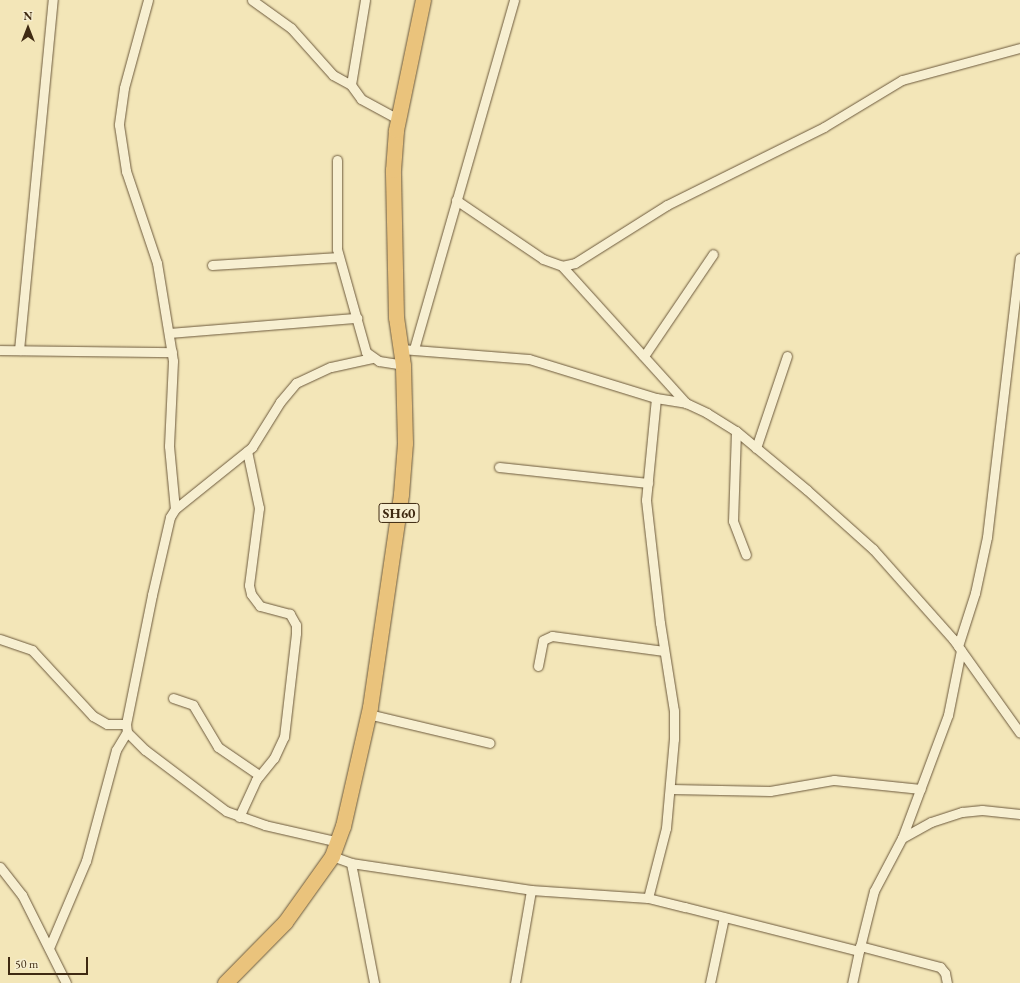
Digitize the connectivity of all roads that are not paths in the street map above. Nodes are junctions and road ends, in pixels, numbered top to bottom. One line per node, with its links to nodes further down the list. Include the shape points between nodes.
1 (53, 0): 21 (street)
2 (148, 0): 18 (street, via 120,107 119,132 126,171 157,263)
3 (252, 0): 8 (street, via 291,28 333,75)
4 (365, 0): 8 (street)
5 (423, 0): 9 (main road, SH60)
6 (514, 0): 11 (street)
7 (1020, 48): 16 (street, via 902,80 824,127 667,204 575,263)
8 (351, 84): 9 (street, via 361,99)
9 (398, 120): 19 (main road, SH60, via 393,170 396,317)
10 (337, 160): 13 (street)
11 (456, 200): 16 (street, via 543,259); 19 (street)
12 (713, 254): 23 (street)
13 (339, 257): 15 (street); 17 (street)
14 (1020, 258): 37 (street, via 987,537 977,587)
15 (212, 265)
16 (562, 266): 23 (street)
17 (356, 318): 18 (street); 25 (street, via 366,352)
18 (169, 333): 22 (street)
19 (408, 349): 26 (main road, SH60); 27 (street, via 529,359)
20 (0, 350): 21 (street)
21 (19, 350): 22 (street)
22 (172, 352): 34 (street, via 174,376 169,446)
23 (644, 356): 28 (street)
24 (787, 356): 30 (street)
25 (372, 358): 26 (street); 31 (street, via 331,367 296,383)
26 (404, 365): 41 (main road, SH60, via 405,443 401,494)
27 (656, 398): 28 (street); 33 (street)
28 (686, 403): 29 (street)
29 (736, 431): 30 (street); 35 (street, via 733,521)
30 (756, 448): 37 (street, via 873,549)
31 (247, 451): 34 (street); 45 (street, via 259,508 249,585 251,594 260,606 290,614 296,625 284,737 274,758)
32 (499, 467): 33 (street)
33 (648, 484): 38 (street, via 648,517)
34 (175, 509): 42 (street, via 170,517 152,595)
35 (746, 556)
36 (0, 639): 42 (street, via 32,650 93,716 107,724)
37 (960, 648): 43 (street); 47 (street, via 948,715)
38 (664, 652): 39 (street, via 552,636 543,640); 46 (street, via 674,711)
39 (538, 666)
40 (174, 698): 45 (street, via 193,706 218,747)
41 (368, 714): 44 (street); 51 (main road, SH60)
42 (127, 728): 49 (street, via 170,771); 58 (street, via 116,750 86,861)
43 (1020, 733)
44 (490, 743)
45 (259, 775): 49 (street)
46 (671, 789): 47 (street, via 770,790 834,780); 56 (street, via 661,854)
47 (921, 789): 50 (street)
48 (1020, 814): 50 (street, via 982,810 962,812 931,822)
49 (239, 817): 51 (street)
50 (902, 838): 59 (street, via 874,891)
51 (339, 842): 52 (main road, SH60)
52 (332, 856): 53 (street); 61 (main road, SH60, via 285,922)
53 (351, 863): 55 (street); 62 (street)
54 (0, 867): 58 (street, via 22,895)
55 (531, 890): 56 (street); 63 (street)
56 (648, 898): 57 (street)
57 (724, 917): 59 (street); 64 (street)
58 (49, 948): 60 (street, via 59,976)
59 (860, 948): 65 (street); 66 (street, via 940,968 945,973)
60 (66, 983)
61 (225, 983)
62 (374, 983)
63 (515, 983)
64 (710, 983)
65 (852, 983)
66 (947, 983)

